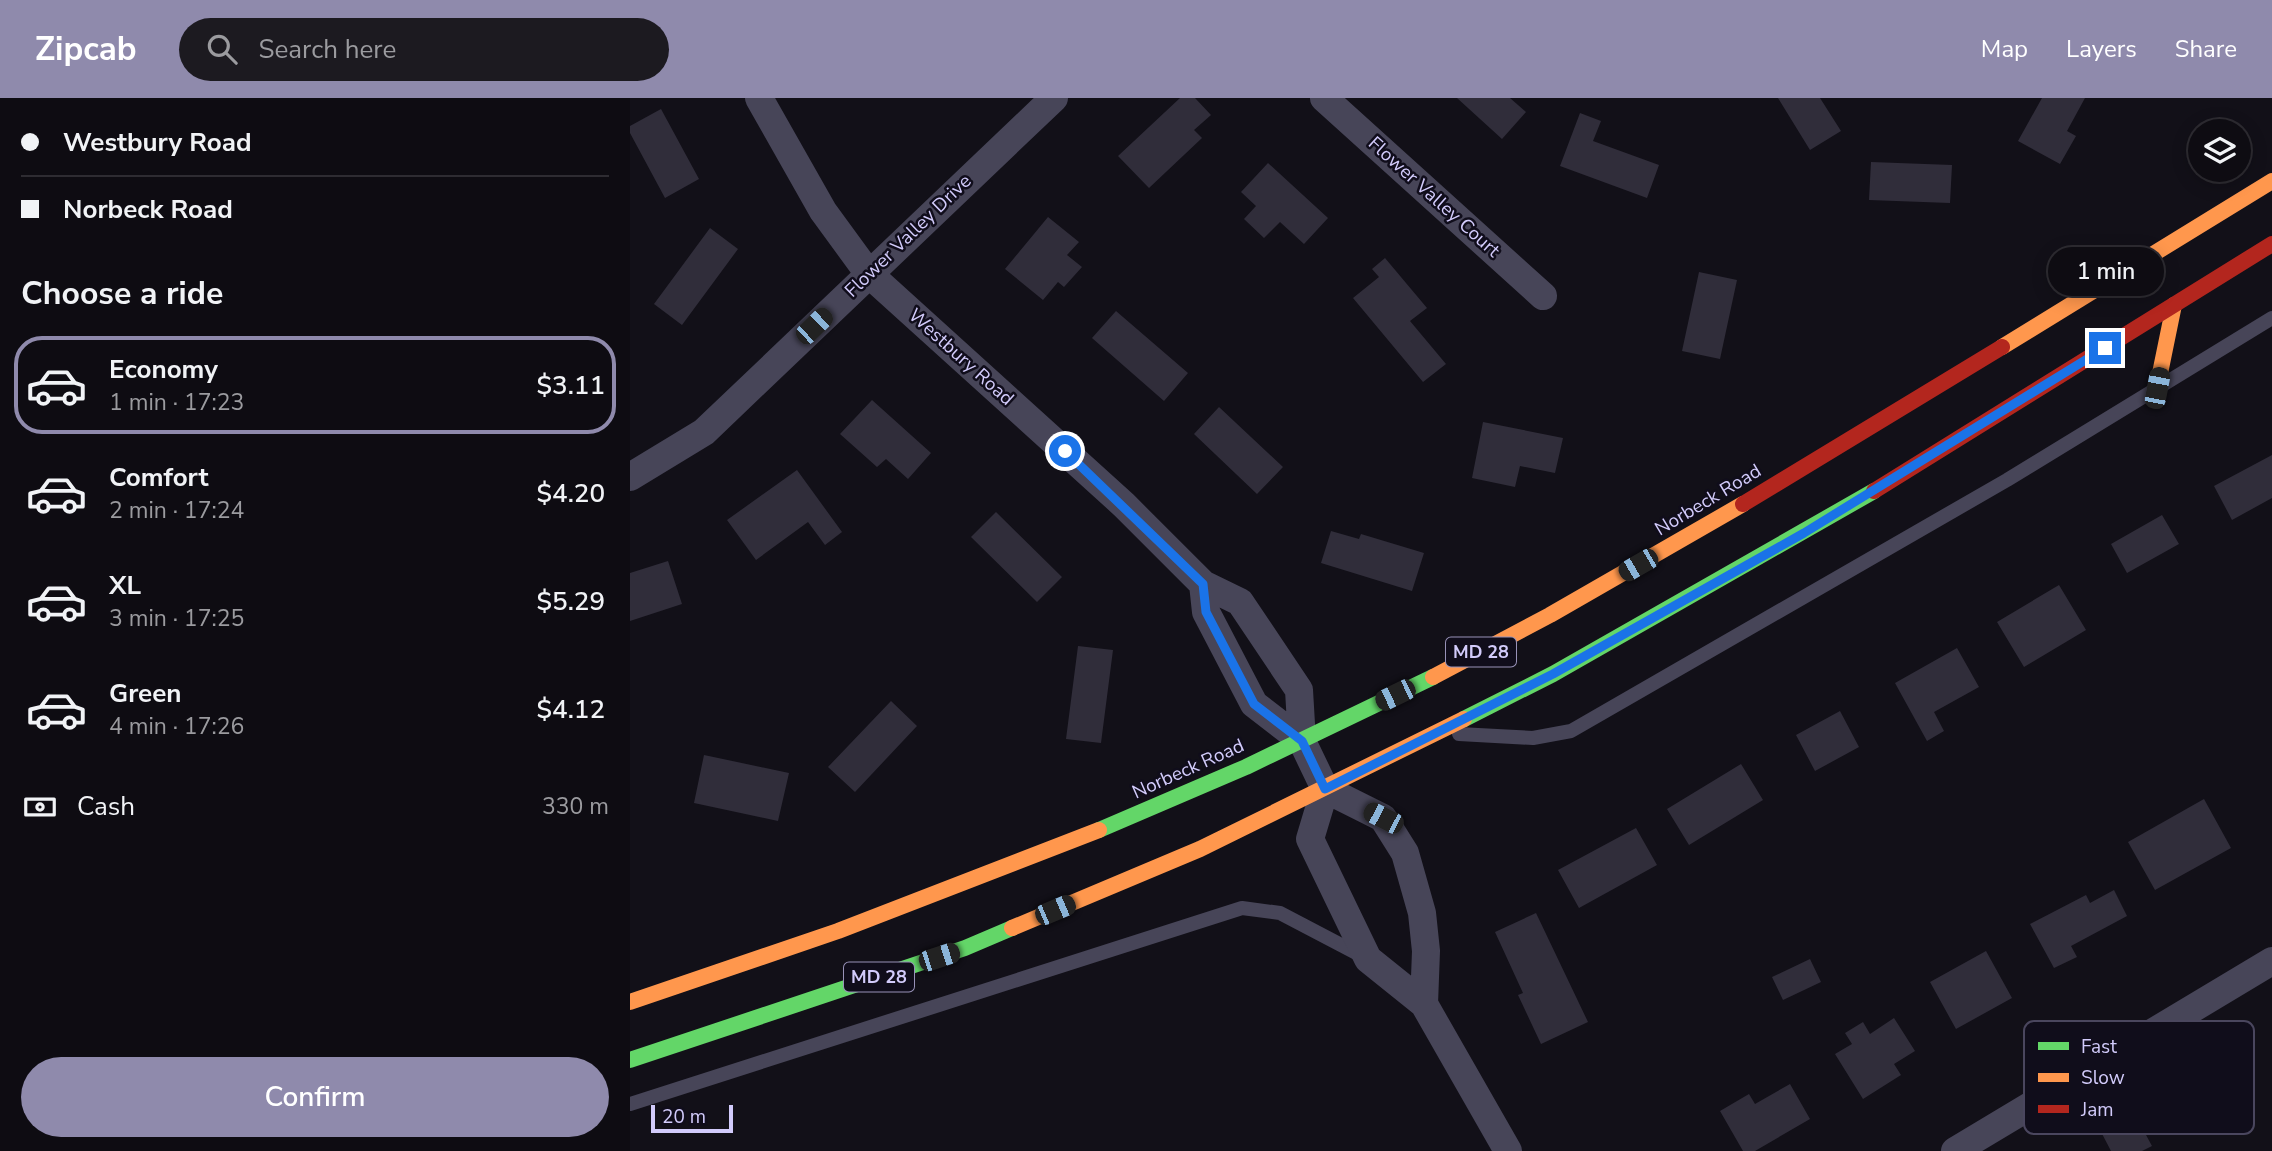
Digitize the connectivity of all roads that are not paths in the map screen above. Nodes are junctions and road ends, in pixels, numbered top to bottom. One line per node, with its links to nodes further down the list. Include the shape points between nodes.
1 (759, 98): 6 (street, Westbury Road, via 823,211)
2 (1054, 98): 6 (street, Flower Valley Drive)
3 (1324, 98): 7 (street, Flower Valley Court)
4 (2272, 181): 14 (main road, Norbeck Road / MD 28, via 1698,531 1532,625)
5 (2272, 244): 8 (main road, MD 28)
6 (869, 274): 11 (street, Flower Valley Drive, via 704,432); 12 (street, Westbury Road, via 1124,505)
7 (1543, 296)
8 (2174, 305): 10 (main road); 13 (main road, MD 28, via 1827,520 1553,674)
9 (2272, 318): 10 (lane)
10 (2157, 388): 13 (lane, via 1572,732 1533,738)
11 (630, 477)
12 (1203, 584): 14 (street, Westbury Road, via 1206,612 1254,704); 14 (street, Westbury Road, via 1240,602 1299,690)
13 (1436, 733): 15 (main road, MD 28)
14 (1302, 741): 15 (street, Westbury Road); 18 (main road, Norbeck Road / MD 28, via 1090,836 809,943)
15 (1325, 789): 16 (street, via 1310,839); 19 (street, via 1383,818 1405,853 1422,913); 21 (main road, MD 28, via 1200,849 965,948)
16 (1368, 959): 19 (street); 22 (lane, via 1280,913 1242,908)
17 (2272, 961): 20 (street)
18 (630, 1002)
19 (1424, 1004): 24 (street)
20 (2172, 1021)
21 (630, 1060)
22 (630, 1104)
23 (2024, 1110): 25 (street)
24 (1508, 1151)
25 (1955, 1151)

